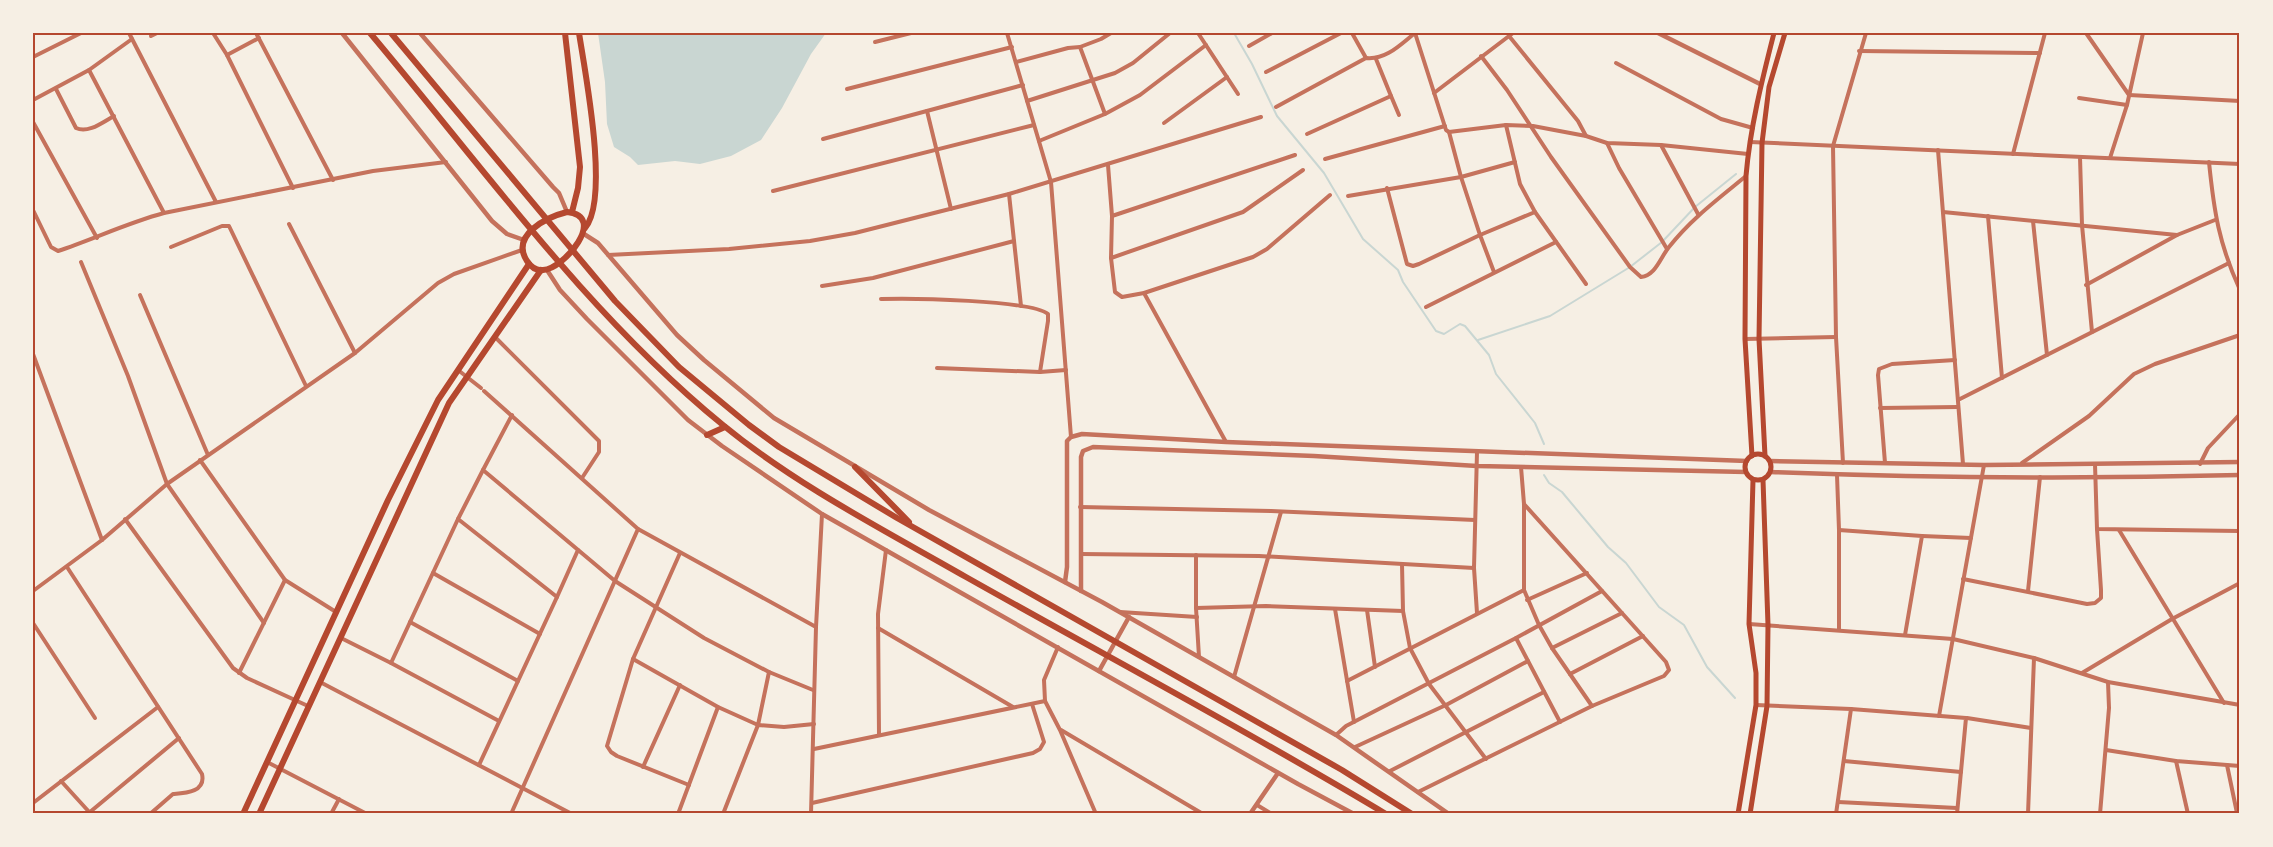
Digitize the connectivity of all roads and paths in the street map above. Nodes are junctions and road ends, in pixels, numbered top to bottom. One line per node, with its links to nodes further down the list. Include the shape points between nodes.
1 (81, 33): 40 (street)
2 (129, 33): 30 (street)
3 (157, 33): 29 (street)
4 (213, 33): 39 (street)
5 (256, 33): 31 (street)
6 (342, 33): 94 (street)
7 (370, 33): 172 (main road, via 501,194 604,312)
8 (391, 33): 217 (main road, via 615,301 679,367 749,425)
9 (420, 33): 113 (street, via 559,194)
10 (565, 33): 113 (main road, via 580,167 578,188)
11 (579, 33): 124 (main road, via 596,185 594,209)
12 (911, 33): 32 (street)
13 (1007, 33): 35 (street)
14 (1111, 33): 36 (street)
15 (1170, 33): 49 (street, via 1133,63)
16 (1198, 33): 33 (street)
17 (1272, 33): 34 (street)
18 (1341, 33): 47 (street)
19 (1352, 33): 42 (street)
20 (1415, 33): 43 (street, via 1395,50); 54 (street)
21 (1658, 33): 50 (street)
22 (1774, 33): 50 (main road)
23 (1785, 33): 83 (main road, via 1769,87)
24 (1866, 33): 37 (street)
25 (2045, 33): 38 (street)
26 (2086, 33): 56 (street)
27 (2143, 33): 56 (street)
28 (1511, 34): 41 (street); 78 (street)
29 (151, 36)
30 (132, 38): 46 (street); 110 (street)
31 (259, 38): 39 (street); 102 (street)
32 (875, 42)
33 (1206, 45): 48 (street); 65 (street, via 1140,95)
34 (1249, 46)
35 (1012, 47): 44 (street); 53 (street)
36 (1080, 48): 44 (street); 49 (street)
37 (1859, 51): 38 (street); 85 (street)
38 (2040, 53): 89 (street)
39 (227, 55): 104 (street)
40 (33, 57)
41 (1481, 57): 54 (street); 74 (street)
42 (1366, 58): 43 (street); 63 (street)
43 (1376, 59): 57 (street)
44 (1016, 62): 51 (street)
45 (1616, 63): 75 (street, via 1721,119)
46 (89, 70): 52 (street); 67 (street)
47 (1266, 72)
48 (1227, 77): 55 (street); 70 (street)
49 (1092, 79): 60 (street); 65 (street)
50 (1760, 84): 75 (main road)
51 (1023, 85): 60 (street); 64 (street)
52 (56, 88): 59 (street); 67 (street, via 81,131)
53 (847, 89)
54 (1434, 93): 73 (street)
55 (1238, 94)
56 (2129, 95): 61 (street); 62 (street)
57 (1390, 96): 66 (street); 77 (street)
58 (2079, 98): 62 (street)
59 (33, 99)
60 (1028, 101): 71 (street)
61 (2240, 101)
62 (2127, 105): 92 (street)
63 (1276, 107)
64 (927, 111): 79 (street); 86 (street)
65 (1105, 114): 80 (street)
66 (1399, 115)
67 (114, 116): 116 (street)
68 (1261, 117): 98 (street)
69 (33, 122): 127 (street)
70 (1164, 123)
71 (1034, 125): 80 (street); 86 (street)
72 (1506, 125): 74 (street); 76 (street); 95 (street)
73 (1445, 126): 76 (street); 93 (street)
74 (1533, 126): 78 (street); 132 (street, via 1634,272 1648,276)
75 (1754, 129): 81 (main road)
76 (1449, 132): 101 (street)
77 (1308, 134)
78 (1586, 136): 82 (street)
79 (823, 139)
80 (1039, 141): 103 (street)
81 (1750, 142): 83 (street); 88 (main road)
82 (1607, 143): 84 (street); 132 (street)
83 (1762, 143): 85 (street); 155 (main road)
84 (1661, 145): 88 (street); 117 (street)
85 (1833, 146): 87 (street); 153 (street)
86 (936, 150): 106 (street); 111 (street)
87 (1938, 150): 89 (street); 115 (street)
88 (1748, 154): 100 (main road)
89 (2013, 154): 91 (street)
90 (1295, 155): 118 (street)
91 (2080, 157): 92 (street); 123 (street)
92 (2110, 158): 96 (street)
93 (1325, 159)
94 (446, 162): 102 (street); 128 (street, via 500,229)
95 (1515, 162): 101 (street); 114 (street, via 1523,192)
96 (2209, 162): 97 (street); 120 (street)
97 (2240, 164)
98 (1108, 165): 103 (street); 118 (street)
99 (1303, 170): 135 (street, via 1243,212)
100 (1746, 176): 117 (street); 154 (main road)
101 (1461, 177): 105 (street); 126 (street)
102 (333, 180): 104 (street)
103 (1051, 182): 107 (street); 162 (street)
104 (293, 188): 110 (street)
105 (1387, 188): 109 (street); 126 (street, via 1407,264 1419,264)
106 (773, 190)
107 (1009, 194): 111 (street); 129 (street)
108 (1330, 195): 145 (street, via 1253,257)
109 (1348, 196)
110 (216, 202): 116 (street)
111 (951, 209): 134 (street, via 810,241)
112 (33, 210): 127 (street, via 51,247 58,251)
113 (569, 212): 124 (main road, via 580,219); 128 (main road, via 544,221)
114 (1535, 212): 126 (street); 130 (street)
115 (1943, 212): 119 (street); 159 (street)
116 (164, 213): 127 (street, via 133,221)
117 (1698, 214): 132 (street)
118 (1112, 216): 135 (street)
119 (1988, 216): 121 (street); 165 (street)
120 (2215, 220): 125 (street); 137 (street)
121 (2033, 221): 123 (street); 158 (street)
122 (290, 224): 156 (street)
123 (2082, 225): 125 (street); 142 (street)
124 (584, 231): 134 (street); 139 (main road, via 569,254)
125 (2176, 235): 142 (street)
126 (1480, 236): 140 (street)
127 (97, 238)
128 (524, 240): 133 (main road)
129 (1014, 241): 143 (street, via 873,278); 148 (street)
130 (1556, 242): 140 (street); 141 (street)
131 (171, 247): 166 (street, via 229,226)
132 (1667, 249)
133 (523, 250): 138 (main road); 156 (street, via 438,283)
134 (608, 255): 195 (street, via 677,335 704,360 774,418)
135 (1111, 258): 145 (street, via 1115,292 1122,297)
136 (81, 262): 209 (street)
137 (2229, 263): 144 (street); 150 (street)
138 (529, 264): 139 (main road); 161 (main road)
139 (544, 270): 152 (main road); 173 (street, via 587,319)
140 (1494, 272): 149 (street)
141 (1586, 284)
142 (2086, 285): 150 (street)
143 (822, 286)
144 (2240, 289)
145 (1144, 293): 177 (street)
146 (140, 295): 180 (street)
147 (881, 299): 148 (street)
148 (1021, 306): 163 (street, via 1042,309 1048,314)
149 (1426, 307)
150 (2092, 332): 158 (street)
151 (2240, 335): 188 (street, via 2134,374 2089,416)
152 (495, 337): 164 (main road); 204 (street, via 599,441 598,452)
153 (1836, 337): 155 (street); 187 (street)
154 (1745, 339): 155 (street); 181 (main road)
155 (1759, 339): 182 (main road)
156 (355, 352): 166 (street)
157 (33, 354): 226 (street)
158 (2047, 355): 165 (street)
159 (1955, 360): 167 (street); 169 (street, via 1886,365 1878,375)
160 (937, 368): 163 (street)
161 (457, 370): 164 (street); 174 (main road)
162 (1066, 370): 163 (street); 175 (street)
163 (1040, 372)
164 (466, 376): 171 (street); 176 (main road)
165 (2002, 378): 167 (street)
166 (306, 386): 180 (street)
167 (1958, 400): 168 (street)
168 (1959, 407): 169 (street); 190 (street)
169 (1880, 408): 189 (street)
170 (2240, 414): 192 (street, via 2208,448)
171 (512, 415): 198 (street); 204 (street)
172 (725, 427): 173 (main road); 373 (main road, via 815,489 914,547)
173 (707, 435): 213 (street)
174 (420, 436): 176 (main road); 248 (main road)
175 (1071, 437): 177 (street, via 1082,434); 241 (street, via 1067,441)
176 (431, 441): 250 (main road)
177 (1226, 442): 178 (street)
178 (1477, 452): 179 (street); 194 (street)
179 (1544, 454): 184 (street); 197 (street)
180 (208, 455): 183 (street)
181 (1752, 456): 182 (main road); 184 (main road)
182 (1765, 456): 185 (main road)
183 (201, 459): 209 (street); 239 (street)
184 (1747, 461): 199 (main road)
185 (1770, 461): 187 (street); 200 (main road)
186 (2240, 462): 192 (street)
187 (1843, 463): 189 (street)
188 (2022, 463): 191 (street); 193 (street)
189 (1885, 464): 190 (street)
190 (1963, 464): 193 (street)
191 (2095, 464): 192 (street); 206 (street)
192 (2200, 464)
193 (1984, 465): 205 (street)
194 (1477, 466): 196 (street); 211 (street, via 1093,447 1083,451 1081,457); 216 (street)
195 (855, 467): 217 (main road); 241 (street)
196 (1521, 467): 197 (street); 210 (street)
197 (1543, 468): 199 (street)
198 (483, 470): 215 (street); 228 (street)
199 (1746, 472): 207 (main road)
200 (1771, 472): 201 (street); 208 (main road)
201 (1837, 475): 205 (street); 221 (street)
202 (2240, 475): 206 (street)
203 (2040, 477): 205 (street); 206 (street); 247 (street)
204 (582, 478): 218 (street)
205 (1981, 478): 225 (street)
206 (2096, 478): 219 (street)
207 (1753, 480): 208 (main road); 268 (main road)
208 (1763, 480): 269 (main road)
209 (167, 484): 214 (street); 267 (street)
210 (1524, 504): 237 (street); 243 (street)
211 (1080, 507): 212 (street); 230 (street)
212 (1281, 512): 216 (street); 232 (street)
213 (822, 514): 227 (street); 271 (street)
214 (125, 519): 226 (street); 291 (street)
215 (458, 519): 236 (street); 249 (street)
216 (1475, 520): 235 (street)
217 (915, 528): 374 (main road, via 1342,770)
218 (638, 529): 229 (street); 240 (street)
219 (2097, 529): 220 (street); 247 (street, via 2101,598 2087,604)
220 (2119, 529): 222 (street); 264 (street)
221 (1839, 530): 223 (street); 273 (street)
222 (2240, 531): 224 (street)
223 (1922, 536): 225 (street); 275 (street)
224 (2240, 537)
225 (1971, 538): 238 (street)
226 (102, 540): 234 (street)
227 (886, 549): 272 (street); 280 (street)
228 (578, 550): 240 (street); 249 (street)
229 (680, 553): 253 (street); 271 (street)
230 (1080, 554): 231 (street); 245 (street)
231 (1196, 555): 232 (street); 254 (street)
232 (1269, 557): 233 (street); 252 (street)
233 (1402, 564): 235 (street); 257 (street)
234 (67, 567): 244 (street); 310 (street)
235 (1474, 568): 261 (street)
236 (433, 573): 265 (street); 274 (street)
237 (1587, 573): 246 (street); 251 (street)
238 (1963, 579): 247 (street); 279 (street)
239 (285, 580): 258 (street); 267 (street)
240 (615, 581): 253 (street); 348 (street)
241 (1065, 582): 245 (street)
242 (2240, 583): 264 (street)
243 (1524, 590): 251 (street); 261 (street)
244 (33, 591)
245 (1081, 591): 259 (street)
246 (1602, 591): 260 (street); 270 (street)
247 (2028, 591)
248 (345, 594): 250 (main road); 258 (main road)
249 (556, 597): 274 (street)
250 (358, 599): 277 (main road)
251 (1527, 600): 270 (street)
252 (1255, 606): 254 (street); 255 (street); 294 (street)
253 (657, 608): 285 (street); 290 (street)
254 (1196, 608): 263 (street)
255 (1335, 609): 256 (street); 296 (street)
256 (1367, 610): 257 (street); 288 (street)
257 (1402, 611): 281 (street)
258 (336, 612): 303 (main road)
259 (1120, 612): 262 (street); 263 (street)
260 (1622, 613): 276 (street); 282 (street)
261 (1477, 614): 281 (street)
262 (1129, 617): 283 (street); 289 (street)
263 (1197, 617): 283 (street)
264 (2172, 619): 292 (street); 305 (street)
265 (410, 622): 287 (street); 295 (street)
266 (33, 623): 318 (street)
267 (264, 623): 291 (street)
268 (1749, 624): 269 (street); 308 (main road)
269 (1768, 625): 273 (street); 313 (main road)
270 (1539, 626): 278 (street); 282 (street)
271 (816, 627): 301 (street)
272 (878, 628): 315 (street); 328 (street)
273 (1839, 630): 275 (street)
274 (540, 634): 295 (street)
275 (1905, 635): 279 (street)
276 (1643, 636): 293 (street); 312 (street, via 1666,662 1667,673)
277 (341, 638): 287 (street); 297 (main road)
278 (1516, 638): 286 (street); 299 (street)
279 (1953, 639): 284 (street); 317 (street)
280 (1058, 647): 289 (street); 304 (street, via 1044,680)
281 (1410, 648): 288 (street); 299 (street)
282 (1552, 648): 293 (street)
283 (1199, 657): 294 (street)
284 (2034, 658): 292 (street); 325 (street)
285 (633, 659): 300 (street); 341 (street, via 607,746 611,752)
286 (1528, 661): 302 (street); 307 (street)
287 (391, 663): 320 (street)
288 (1375, 667): 296 (street)
289 (1099, 671): 345 (street)
290 (769, 672): 301 (street); 324 (street)
291 (239, 673): 303 (street)
292 (2082, 673): 298 (street)
293 (1570, 674): 312 (street)
294 (1234, 677): 329 (street)
295 (518, 681): 320 (street)
296 (1347, 681): 321 (street)
297 (320, 682): 311 (main road); 338 (street)
298 (2108, 682): 305 (street); 333 (street)
299 (1430, 684): 307 (street); 321 (street)
300 (680, 685): 314 (street); 341 (street)
301 (813, 690): 323 (street)
302 (1544, 692): 322 (street); 327 (street)
303 (295, 701): 311 (street); 337 (main road)
304 (1045, 701): 306 (street); 326 (street)
305 (2224, 703): 309 (street)
306 (1032, 704): 315 (street); 353 (street, via 1044,742 1033,753)
307 (1446, 705): 327 (street); 331 (street)
308 (1756, 705): 313 (street); 376 (main road)
309 (2240, 705)
310 (158, 706): 330 (street); 346 (street)
311 (309, 706): 342 (main road)
312 (1592, 706): 322 (street)
313 (1767, 706): 316 (street); 377 (main road)
314 (718, 707): 324 (street); 347 (street)
315 (1014, 707): 328 (street)
316 (1851, 709): 317 (street); 335 (street)
317 (1939, 716): 319 (street)
318 (95, 718)
319 (1966, 718): 325 (street); 344 (street)
320 (499, 721): 338 (street)
321 (1354, 722): 329 (street)
322 (1560, 722): 334 (street)
323 (814, 723): 324 (street); 332 (street)
324 (758, 725): 366 (street)
325 (2031, 728): 380 (street)
326 (1060, 730): 368 (street); 369 (street)
327 (1466, 730): 334 (street); 343 (street)
328 (879, 735): 332 (street)
329 (1336, 735): 331 (street)
330 (179, 738): 356 (street); 358 (street, via 204,779 193,792 173,794)
331 (1355, 747): 343 (street)
332 (814, 749): 353 (street)
333 (2106, 750): 336 (street); 381 (street)
334 (1486, 759): 349 (street)
335 (1844, 761): 344 (street); 351 (street)
336 (2176, 761): 339 (street); 382 (street)
337 (267, 762): 342 (street); 359 (main road)
338 (479, 765): 348 (street)
339 (2227, 765): 340 (street); 357 (street)
340 (2240, 766)
341 (643, 767): 347 (street)
342 (280, 768): 350 (street); 360 (main road)
343 (1390, 771): 349 (street)
344 (1961, 771): 355 (street)
345 (1278, 773): 354 (street); 372 (street)
346 (61, 781): 352 (street); 356 (street)
347 (689, 785): 365 (street)
348 (522, 788): 363 (street); 364 (street)
349 (1418, 792): 375 (street)
350 (339, 799): 361 (street); 362 (street)
351 (1838, 802): 355 (street); 378 (street)
352 (33, 803)
353 (812, 803): 367 (street)
354 (1257, 805): 370 (street); 371 (street)
355 (1957, 808): 379 (street)
356 (91, 813)
357 (2238, 813)
358 (150, 814)
359 (243, 814)
360 (259, 814)
361 (332, 814)
362 (368, 814)
363 (511, 814)
364 (572, 814)
365 (678, 814)
366 (723, 814)
367 (811, 814)
368 (1096, 814)
369 (1203, 814)
370 (1250, 814)
371 (1272, 814)
372 (1354, 814)
373 (1386, 814)
374 (1412, 814)
375 (1449, 814)
376 (1738, 814)
377 (1750, 814)
378 (1836, 814)
379 (1957, 814)
380 (2028, 814)
381 (2100, 814)
382 (2188, 814)

